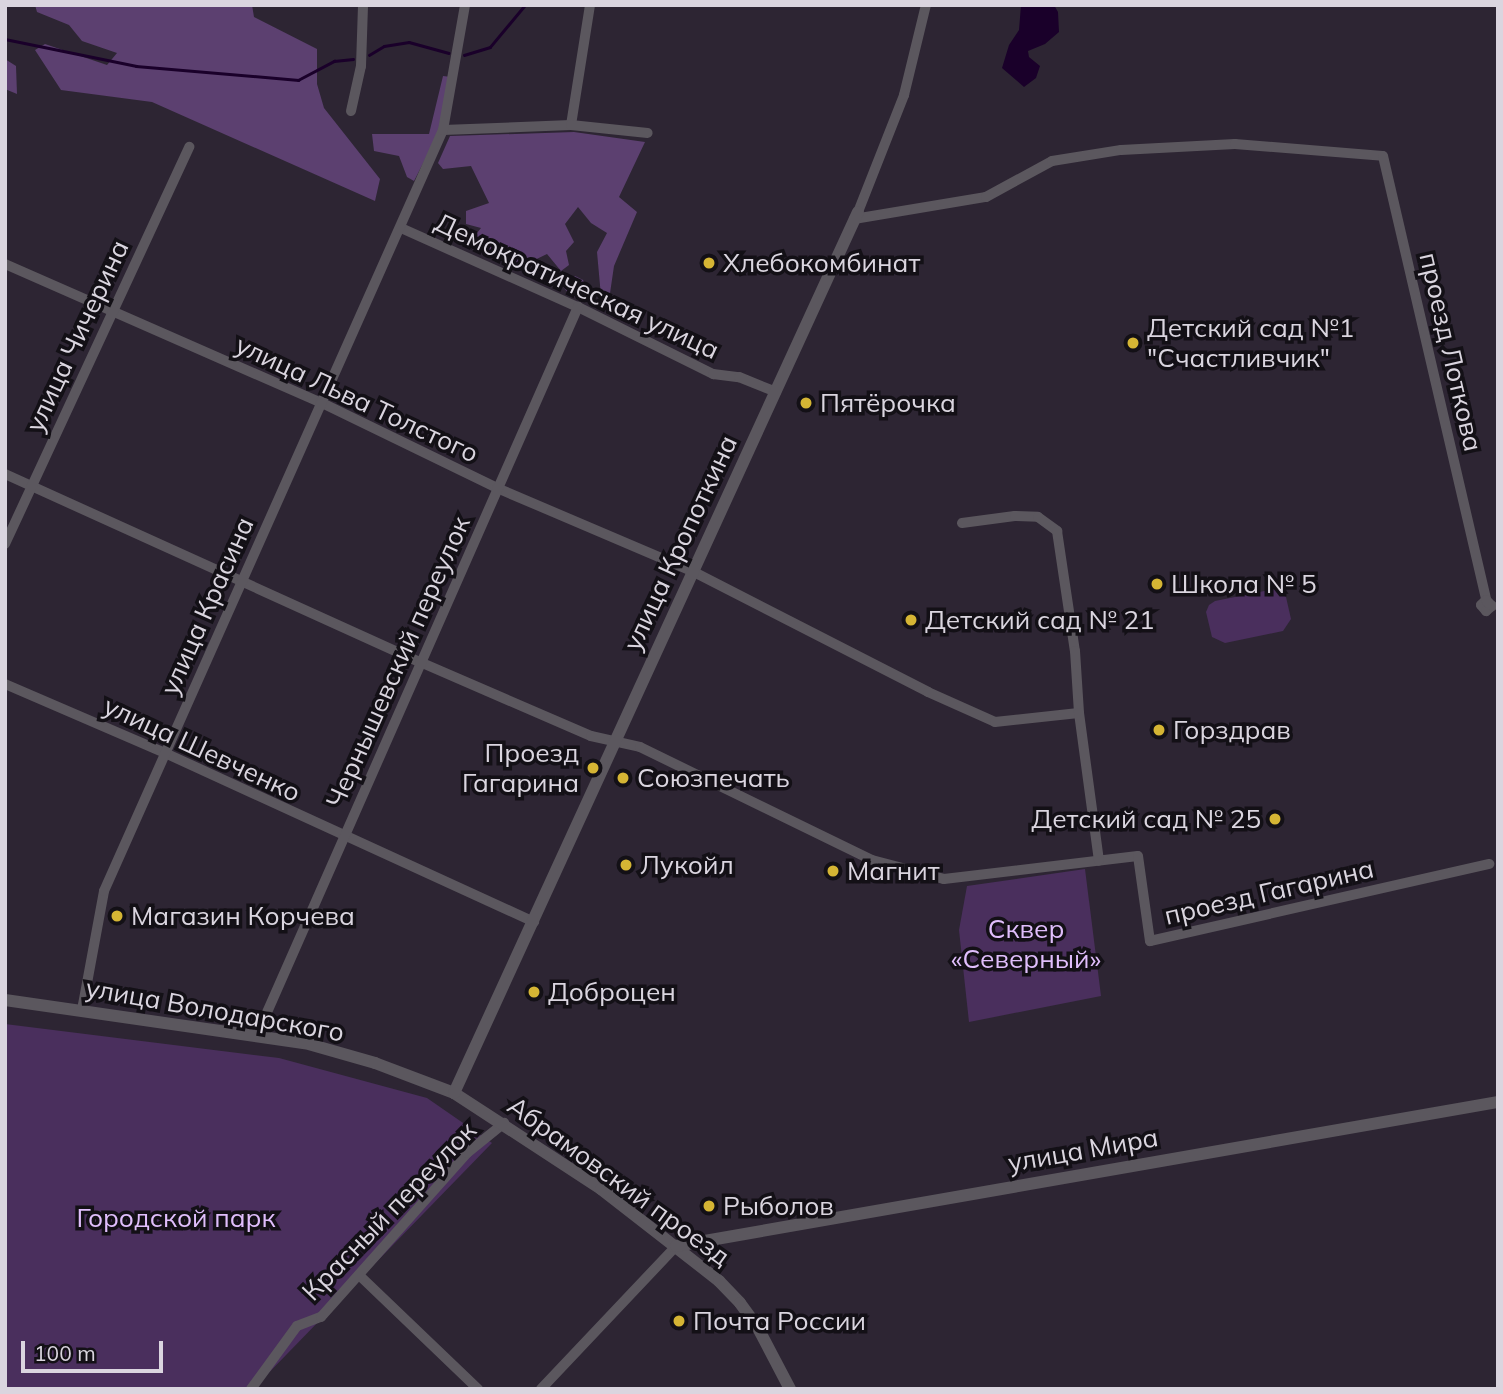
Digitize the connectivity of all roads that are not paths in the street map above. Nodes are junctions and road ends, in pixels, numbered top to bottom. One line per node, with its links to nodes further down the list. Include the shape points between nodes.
1 (363, 5): 5 (street, via 361,66)
2 (465, 5): 7 (street, улица Красина)
3 (590, 5): 6 (street)
4 (926, 5): 10 (street, улица Кропоткина, via 904,95)
5 (351, 111)
6 (571, 125): 7 (street); 8 (street)
7 (443, 130): 11 (street, улица Красина)
8 (648, 133)
9 (189, 147): 14 (street, улица Чичерина)
10 (856, 216): 15 (street, улица Кропоткина); 24 (street, проезд Лоткова, via 986,197 1052,161 1121,150 1235,144 1383,156)
11 (401, 228): 13 (street, Демократическая улица); 16 (street, улица Красина)
12 (5, 264): 14 (street, улица Льва Толстого)
13 (578, 307): 15 (street, Демократическая улица, via 713,373 739,377); 19 (street, Чернышевский переулок)
14 (111, 311): 16 (street, улица Льва Толстого); 18 (street, улица Чичерина)
15 (776, 392): 22 (street, улица Кропоткина)
16 (320, 402): 19 (street, улица Льва Толстого); 23 (street, улица Красина)
17 (5, 474): 18 (street, проезд Гагарина)
18 (32, 485): 21 (street, улица Чичерина); 23 (street, проезд Гагарина)
19 (498, 488): 22 (street, улица Льва Толстого); 25 (street, Чернышевский переулок)
20 (962, 523): 27 (street, via 1038,517 1056,531 1075,651)
21 (5, 544)
22 (692, 571): 27 (street, улица Льва Толстого, via 995,722); 28 (street, улица Кропоткина)
23 (242, 579): 25 (street, проезд Гагарина); 29 (street, улица Красина)
24 (1486, 600)
25 (420, 662): 28 (street, проезд Гагарина, via 591,736); 30 (street, Чернышевский переулок)
26 (5, 684): 29 (street, улица Шевченко)
27 (1079, 713): 31 (street)
28 (615, 739): 31 (street, проезд Гагарина, via 745,796 872,860 932,876 944,879); 33 (street, улица Кропоткина)
29 (165, 753): 30 (street, улица Шевченко); 35 (street, улица Красина, via 104,891)
30 (344, 837): 33 (street, улица Шевченко); 36 (street, Чернышевский переулок)
31 (1099, 861): 32 (street, проезд Гагарина, via 1138,856 1150,941)
32 (1489, 864)
33 (534, 922): 37 (street, улица Кропоткина)
34 (5, 1000): 35 (street, улица Володарского)
35 (82, 1010): 36 (street, улица Володарского)
36 (257, 1035): 37 (street, улица Володарского, via 375,1063)
37 (454, 1093): 39 (street, Абрамовский проезд)
38 (1498, 1102): 40 (street, улица Мира)
39 (503, 1123): 40 (street, Абрамовский проезд); 41 (street, Красный переулок, via 467,1153)
40 (676, 1246): 44 (street); 45 (street, Абрамовский проезд, via 740,1303)
41 (359, 1275): 42 (street, Красный переулок, via 321,1317 297,1326); 43 (street)
42 (251, 1389)
43 (478, 1389)
44 (541, 1389)
45 (790, 1389)

